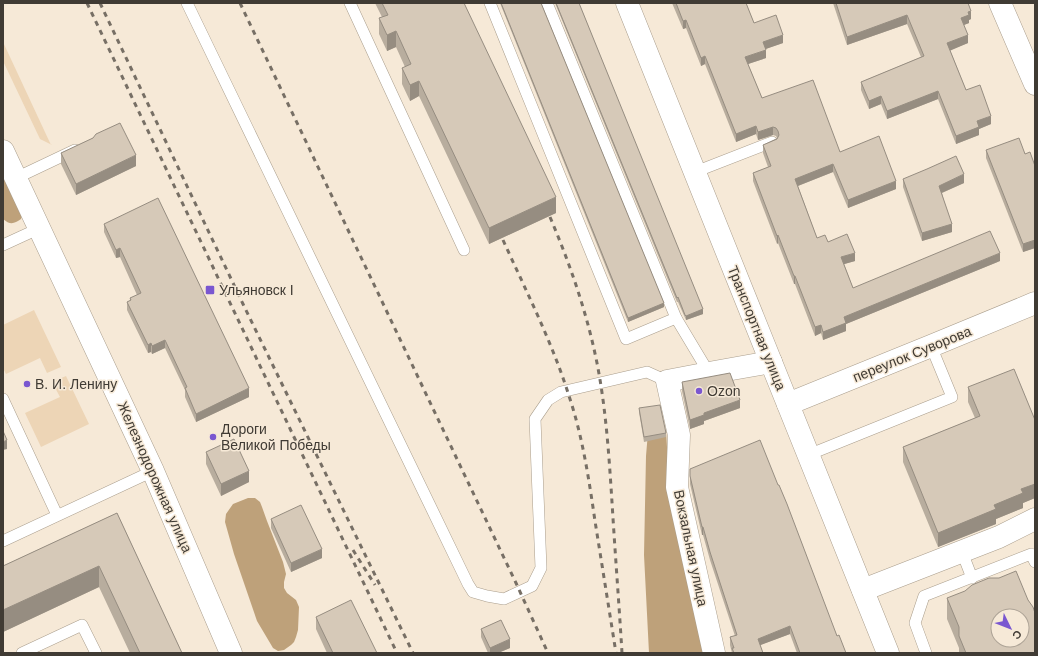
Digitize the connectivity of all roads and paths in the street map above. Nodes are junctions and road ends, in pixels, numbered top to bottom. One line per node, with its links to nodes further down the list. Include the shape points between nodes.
1 (186, 3): 21 (lane, via 461,570 474,592 504,599 532,586 541,568 535,419 548,400 561,392 647,372)
2 (350, 3): 15 (lane)
3 (490, 3): 17 (lane, via 626,339)
4 (547, 3): 17 (lane)
5 (627, 3): 11 (street, Транспортная улица)
6 (1000, 3): 7 (street)
7 (1035, 84)
8 (772, 142): 11 (lane)
9 (84, 146): 12 (lane)
10 (3, 151): 12 (street, Железнодорожная улица)
11 (695, 172): 19 (street, Транспортная улица)
12 (16, 178): 13 (street, Железнодорожная улица)
13 (40, 228): 14 (lane); 25 (street, Железнодорожная улица)
14 (3, 245)
15 (464, 250)
16 (1035, 303): 18 (street, переулок Суворова)
17 (676, 318): 20 (lane)
18 (931, 346): 23 (street, переулок Суворова); 24 (lane, via 952,397)
19 (771, 362): 20 (street); 23 (street, Транспортная улица)
20 (709, 373): 21 (street)
21 (667, 381): 36 (street, Вокзальная улица, via 679,435 677,487)
22 (3, 399): 26 (lane)
23 (788, 404): 24 (street, Транспортная улица)
24 (808, 455): 32 (street, Транспортная улица)
25 (154, 470): 26 (lane); 35 (street, Железнодорожная улица)
26 (56, 515): 28 (lane)
27 (1035, 519): 29 (street)
28 (3, 541)
29 (962, 552): 31 (lane); 32 (street)
30 (1035, 562): 31 (lane, via 1031,554)
31 (972, 578): 38 (lane, via 924,596 915,623)
32 (863, 590): 37 (street, Транспортная улица)
33 (22, 653): 34 (lane, via 82,625)
34 (96, 653)
35 (231, 653)
36 (714, 653)
37 (888, 653)
38 (926, 653)

